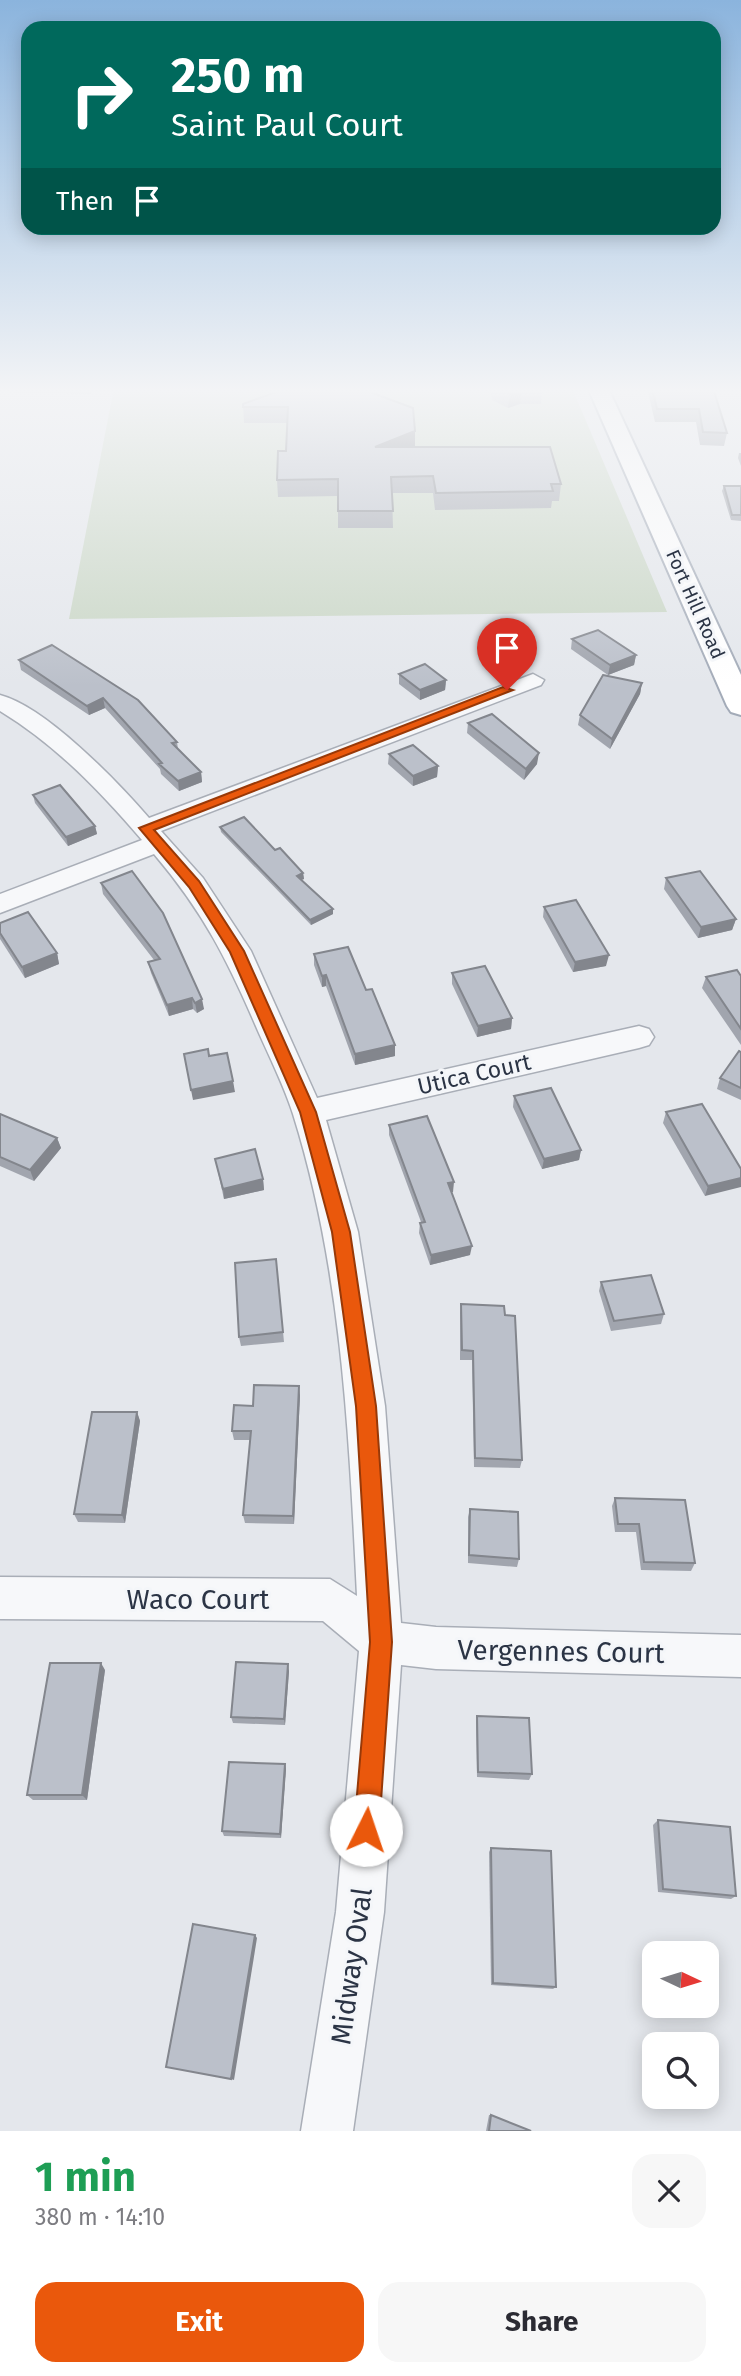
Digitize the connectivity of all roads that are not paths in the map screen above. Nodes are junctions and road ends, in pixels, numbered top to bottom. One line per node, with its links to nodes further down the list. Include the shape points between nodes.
1 (643, 487): 4 (main road, Fort Hill Road)
2 (533, 680): 5 (street)
3 (0, 702): 5 (street, Midway Oval, via 33,722 106,783)
4 (741, 706)
5 (152, 836): 6 (street); 8 (street, Midway Oval, via 194,884 237,951)
6 (0, 904)
7 (639, 1037): 8 (street, Utica Court)
8 (308, 1112): 10 (street, Midway Oval, via 341,1232 366,1406)
9 (0, 1598): 10 (street, Waco Court, via 330,1600)
10 (381, 1642): 11 (street, Vergennes Court, via 436,1648); 12 (street, Midway Oval, via 360,1912)
11 (741, 1656)
12 (327, 2131)

